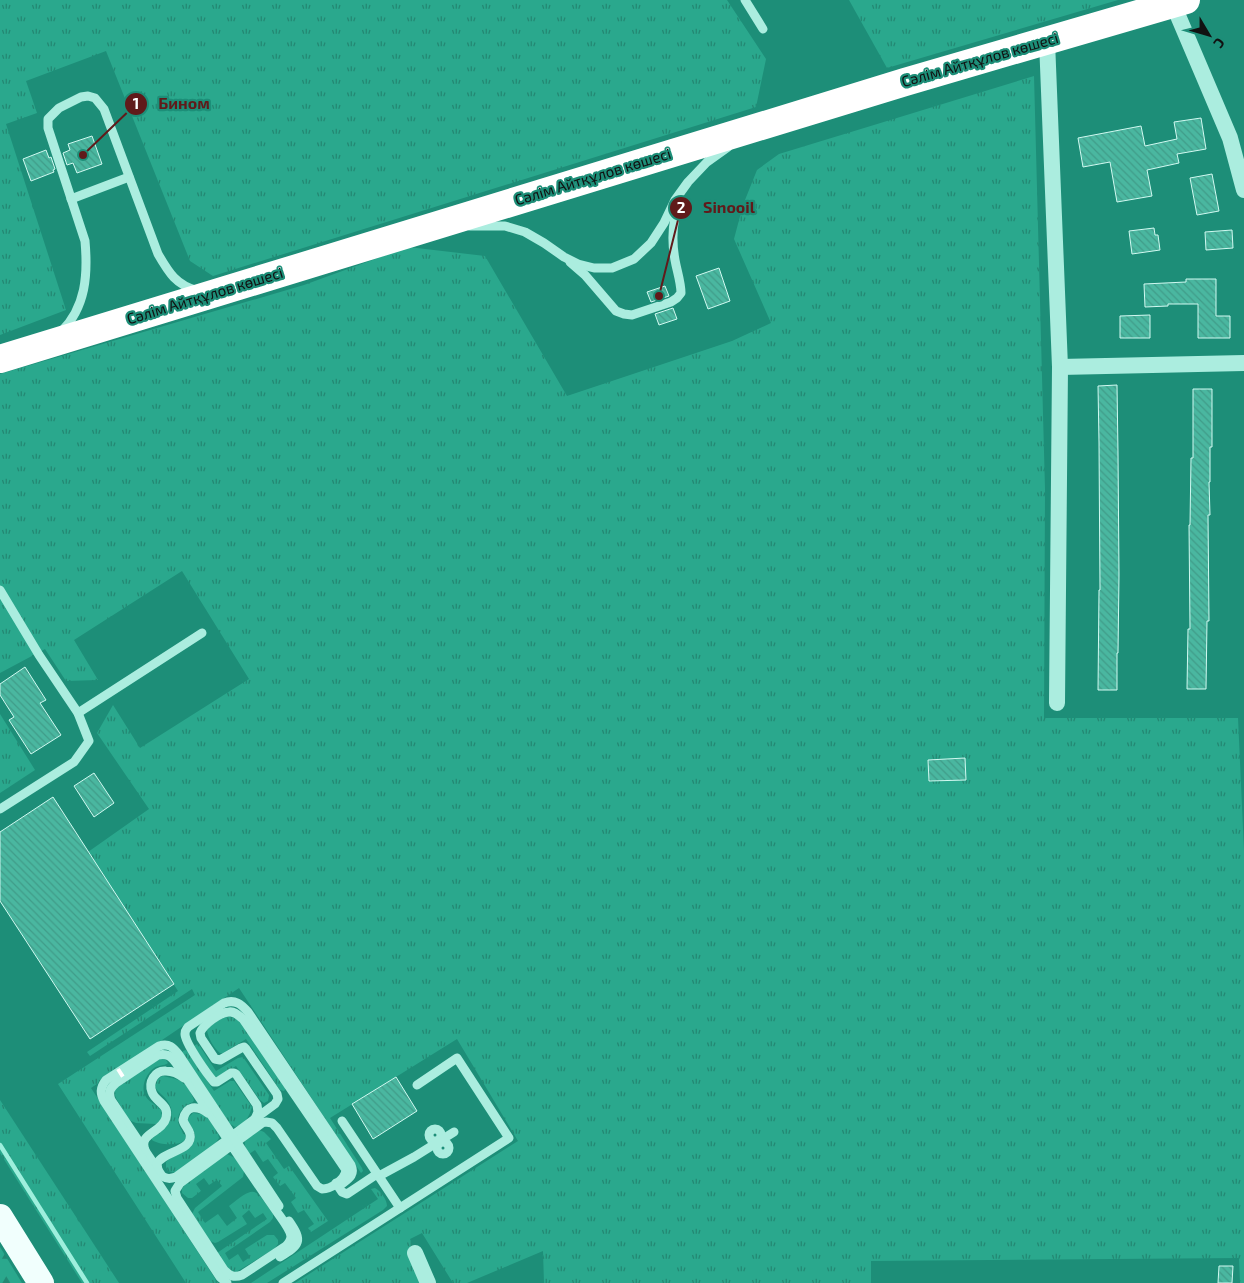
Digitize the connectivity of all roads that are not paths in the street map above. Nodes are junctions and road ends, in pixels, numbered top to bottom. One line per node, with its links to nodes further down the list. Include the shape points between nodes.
1 (745, 0): 3 (lane)
2 (1180, 2): 4 (highway, Сәлім Айтқұлов көшесі); 8 (street, via 1230,138)
3 (763, 29)
4 (1047, 41): 5 (highway, Сәлім Айтқұлов көшесі); 16 (street)
5 (774, 122): 6 (lane); 10 (highway, Сәлім Айтқұлов көшесі)
6 (707, 162): 11 (lane, via 674,200 652,243 634,259 612,268 594,268); 11 (lane, via 680,200 675,215 672,242 681,293 671,302 632,315 616,311)
7 (129, 177): 9 (lane); 9 (lane, via 104,109 96,98 81,97 59,108 48,120); 12 (lane, via 158,254 170,274 190,289)
8 (1244, 190)
9 (71, 199): 13 (lane, via 85,241 86,276 80,304 62,331)
10 (432, 226): 11 (lane, via 504,226 525,232); 12 (highway, Сәлім Айтқұлов көшесі)
11 (564, 257)
12 (216, 293): 13 (highway, Сәлім Айтқұлов көшесі)
13 (33, 349): 14 (highway, Сәлім Айтқұлов көшесі)
14 (0, 359)
15 (1244, 363): 16 (street)
16 (1060, 367): 19 (street)
17 (0, 590): 20 (lane)
18 (202, 633): 20 (lane)
19 (1057, 703)
20 (78, 713): 21 (lane, via 89,742 74,762)
21 (0, 809)
22 (188, 1082): 24 (lane); 29 (lane, via 170,1071 160,1071 153,1078 152,1094 164,1106 167,1115 161,1127 144,1139); 29 (lane, via 173,1058 164,1054 111,1087 111,1100)
23 (417, 1085): 33 (lane, via 457,1058 509,1138)
24 (212, 1116): 28 (lane); 30 (lane, via 199,1108 188,1110 182,1120 190,1133 190,1140 185,1147 159,1159 156,1164)
25 (342, 1121): 31 (lane)
26 (256, 1122): 28 (lane); 32 (lane, via 273,1132 315,1192 324,1195); 32 (lane, via 275,1104 277,1094 244,1047 217,1060 201,1038 204,1025 224,1013 234,1012 243,1019 345,1167 345,1176); 32 (lane, via 257,1105 236,1074 231,1073 214,1082 186,1038 188,1027 229,1001 234,1001 248,1012 351,1165 352,1175)
27 (454, 1132): 31 (lane)
28 (232, 1140): 28 (lane, via 291,1236 286,1246 236,1277 224,1270 175,1194 180,1183); 30 (lane, via 176,1177 165,1178); 37 (lane, via 179,1055 170,1046 159,1046 102,1085 104,1101); 38 (lane, via 298,1236 293,1249)
29 (145, 1150): 30 (lane)
30 (158, 1170)
31 (378, 1175): 32 (lane, via 346,1194); 33 (lane)
32 (337, 1185)
33 (400, 1208): 39 (lane)
34 (0, 1217): 36 (main road)
35 (415, 1253): 40 (street)
36 (41, 1283)
37 (227, 1283)
38 (240, 1283)
39 (283, 1283)
40 (428, 1283)

